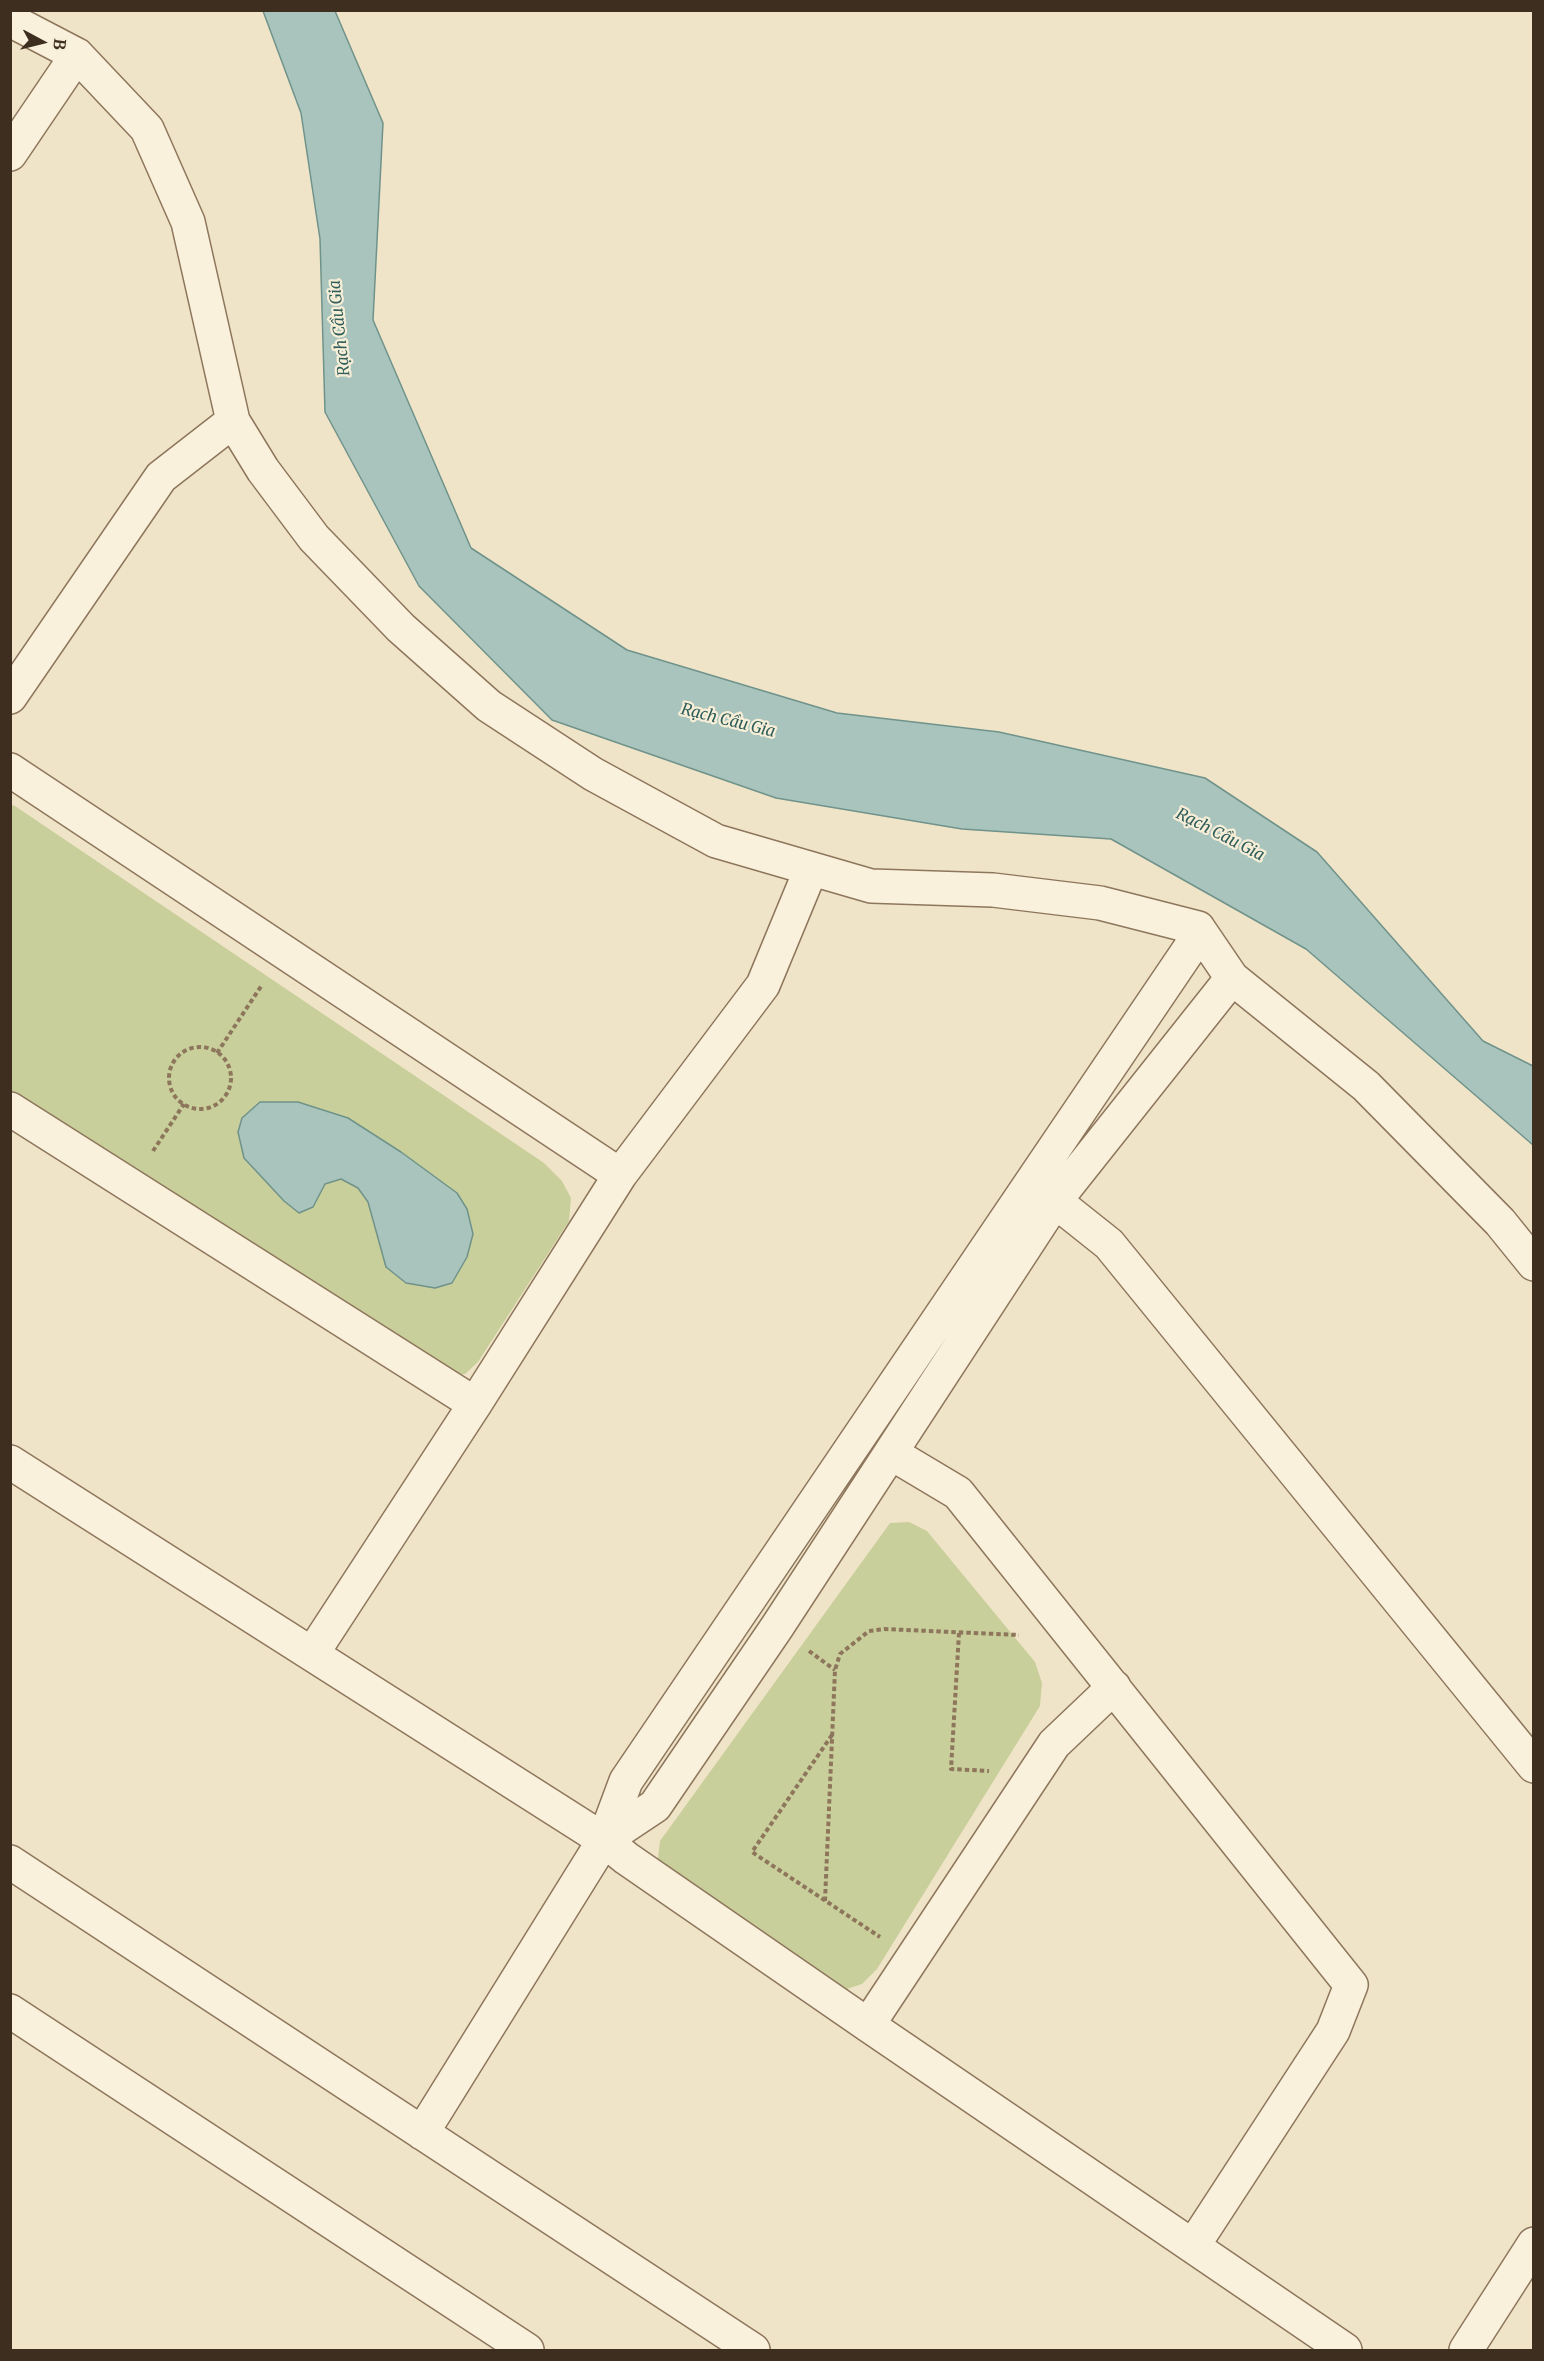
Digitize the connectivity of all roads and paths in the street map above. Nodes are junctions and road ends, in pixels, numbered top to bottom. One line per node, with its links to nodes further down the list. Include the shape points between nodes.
1 (10, 20): 2 (street)
2 (77, 55): 3 (street); 4 (street, via 147,129 188,222)
3 (10, 154)
4 (233, 421): 5 (street, via 161,477); 7 (street, via 263,470 314,538 401,628 489,706 593,774 716,841)
5 (10, 697)
6 (10, 770): 9 (street)
7 (811, 868): 8 (street, via 871,886 993,890 1100,903); 14 (street, via 763,985)
8 (1198, 928): 10 (street); 28 (street, via 1190,948 626,1781)
9 (284, 951): 11 (path); 14 (street)
10 (1232, 978): 16 (street); 17 (street, via 1366,1086 1500,1222)
11 (217, 1053): 12 (path, via 230,1071 228,1092 222,1100 204,1109); 12 (path, via 210,1048 189,1049 174,1062 172,1091)
12 (184, 1104): 15 (path)
13 (10, 1109): 15 (street)
14 (620, 1175): 18 (street)
15 (131, 1185): 18 (street)
16 (1055, 1201): 19 (street); 26 (street, via 1109,1244)
17 (1533, 1264)
18 (475, 1404): 23 (street)
19 (891, 1452): 22 (street, via 958,1493); 28 (street, via 655,1806)
20 (10, 1462): 23 (street)
21 (959, 1633): 22 (path); 25 (path, via 869,1630 840,1654 835,1670); 27 (path, via 951,1769)
22 (1074, 1638): 24 (street)
23 (312, 1654): 28 (street)
24 (1114, 1687): 27 (street, via 1054,1744); 36 (street, via 1351,1985 1333,2031)
25 (832, 1734): 30 (path); 30 (path, via 752,1852)
26 (1533, 1766)
27 (1034, 1774): 31 (street)
28 (604, 1840): 33 (street); 34 (street)
29 (10, 1862): 34 (street)
30 (825, 1901): 31 (path)
31 (912, 1959): 33 (street)
32 (10, 2011): 38 (street)
33 (868, 2025): 36 (street)
34 (422, 2133): 39 (street)
35 (1533, 2244): 40 (street)
36 (1193, 2246): 37 (street)
37 (1335, 2348)
38 (527, 2350)
39 (753, 2350)
40 (1466, 2350)

